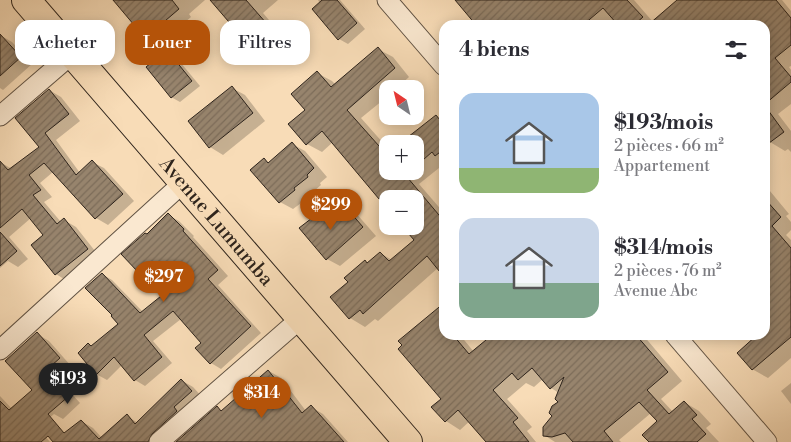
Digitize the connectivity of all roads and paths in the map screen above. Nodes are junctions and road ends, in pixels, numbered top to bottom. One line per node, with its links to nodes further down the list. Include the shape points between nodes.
1 (26, 0): 3 (highway, Avenue Lumumba)
2 (387, 0): 4 (street)
3 (43, 20)
4 (439, 60)
5 (59, 65): 7 (street)
6 (82, 65): 8 (highway, Avenue Lumumba)
7 (0, 116)
8 (184, 182): 9 (highway, Avenue Lumumba); 11 (street)
9 (300, 319): 12 (street); 13 (highway, Avenue Lumumba)
10 (679, 340): 14 (street)
11 (0, 350)
12 (159, 442)
13 (408, 442)
14 (767, 442)

